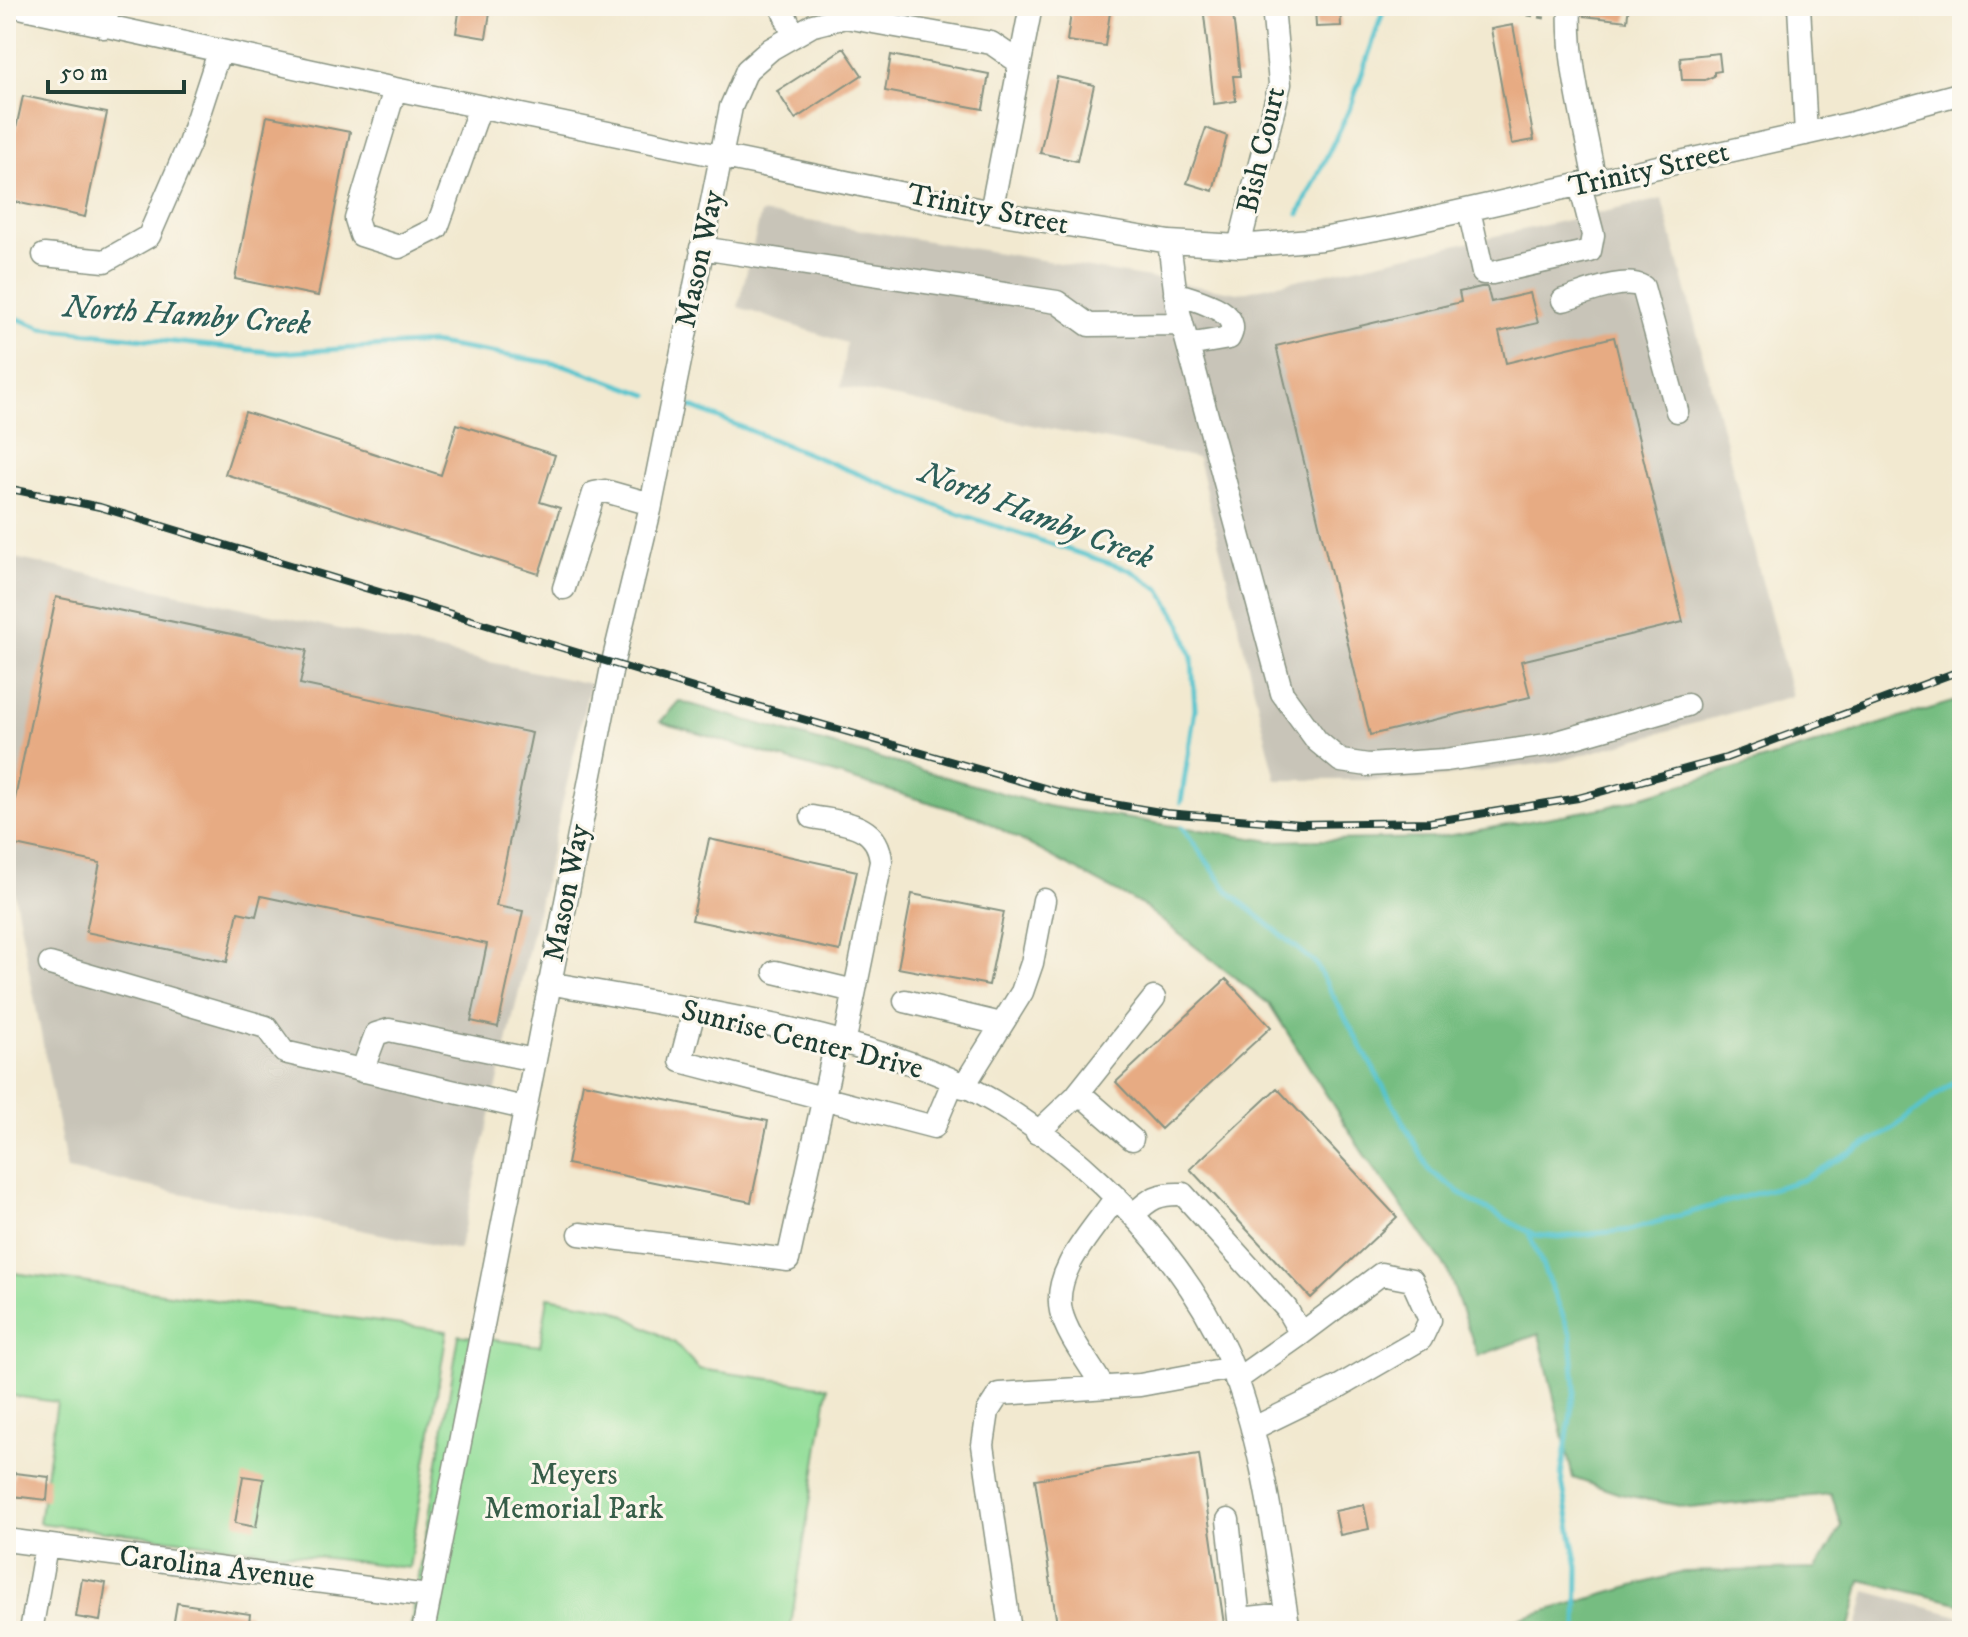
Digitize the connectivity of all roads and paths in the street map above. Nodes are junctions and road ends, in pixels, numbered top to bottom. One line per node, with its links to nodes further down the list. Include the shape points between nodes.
1 (15, 6): 8 (street, Trinity Street)
2 (781, 6): 9 (street)
3 (1031, 6): 11 (street)
4 (1273, 6): 21 (street, Bish Court, via 1280,84)
5 (1480, 6): 7 (path, via 1540,19)
6 (1799, 6): 15 (street)
7 (1570, 12): 17 (street)
8 (106, 16): 10 (street, Trinity Street)
9 (794, 36): 11 (street, Mason Way, via 845,17 991,43); 16 (street, Mason Way, via 747,70 731,107)
10 (219, 52): 12 (street, Trinity Street); 24 (street, via 189,144 149,236 105,261)
11 (1020, 63): 19 (street)
12 (395, 89): 14 (street, Trinity Street); 14 (street, via 356,219 361,235 399,247 437,228)
13 (1962, 93): 15 (street, Trinity Street)
14 (480, 107): 16 (street, Trinity Street)
15 (1806, 134): 17 (street, Trinity Street)
16 (721, 158): 19 (street, Trinity Street); 22 (street, Mason Way)
17 (1588, 184): 18 (street, Trinity Street); 23 (street)
18 (1469, 210): 21 (street, Trinity Street, via 1322,239); 23 (street, via 1483,273)
19 (991, 212): 20 (street, Trinity Street)
20 (1169, 242): 21 (street, Trinity Street); 26 (street)
21 (1239, 246)
22 (701, 248): 28 (street, via 1057,302 1089,325); 30 (street, Mason Way)
23 (1593, 248): 25 (street)
24 (44, 255)
25 (1608, 288): 27 (street); 29 (street, via 1637,283 1647,291)
26 (1175, 293): 28 (street); 28 (street, via 1232,320 1229,338)
27 (1563, 300)
28 (1185, 334): 32 (street, via 1282,693 1317,741 1341,761 1368,765 1445,760 1547,745)
29 (1677, 411)
30 (651, 504): 31 (street, via 605,491 594,493); 37 (street, Mason Way, via 613,662)
31 (564, 588)
32 (1687, 705)
33 (812, 817): 38 (street, via 862,827 880,848)
34 (1044, 900): 42 (street, via 1022,992)
35 (50, 964): 45 (street, via 266,1027 284,1052)
36 (775, 972): 38 (street)
37 (549, 983): 41 (street, Sunrise Center Drive); 44 (street, Mason Way)
38 (854, 991): 43 (street)
39 (1154, 998): 48 (street)
40 (905, 1001): 42 (street)
41 (694, 1011): 43 (street, Sunrise Center Drive); 47 (street, via 681,1061)
42 (1001, 1024): 46 (street)
43 (840, 1043): 46 (street, Sunrise Center Drive, via 930,1070); 47 (street)
44 (534, 1060): 45 (street, via 389,1030 376,1034); 49 (street, Mason Way)
45 (362, 1071): 49 (street)
46 (958, 1084): 47 (street, via 934,1127); 50 (street, Sunrise Center Drive)
47 (824, 1095): 54 (street, via 788,1260)
48 (1075, 1097): 50 (street); 51 (street, via 1085,1098)
49 (524, 1108): 62 (street, Mason Way)
50 (1037, 1133): 52 (street, Sunrise Center Drive)
51 (1132, 1139)
52 (1116, 1197): 53 (street, Sunrise Center Drive); 57 (street, via 1076,1254 1059,1295 1062,1314)
53 (1133, 1215): 55 (street, via 1163,1193 1183,1194 1286,1308); 56 (street, Sunrise Center Drive, via 1200,1304)
54 (580, 1234)
55 (1301, 1334): 56 (street); 58 (street, via 1381,1274 1412,1280 1430,1320 1421,1339)
56 (1234, 1374): 57 (street); 58 (street, Sunrise Center Drive)
57 (1103, 1387): 66 (street, via 999,1394 988,1411 983,1445)
58 (1252, 1429): 63 (street, Sunrise Center Drive)
59 (1228, 1520): 63 (street, via 1239,1619)
60 (6, 1540): 61 (street, Carolina Avenue)
61 (46, 1546): 62 (street, Carolina Avenue); 64 (street)
62 (428, 1596): 65 (street, Mason Way)
63 (1288, 1622)
64 (31, 1631)
65 (423, 1631)
66 (1010, 1631)

